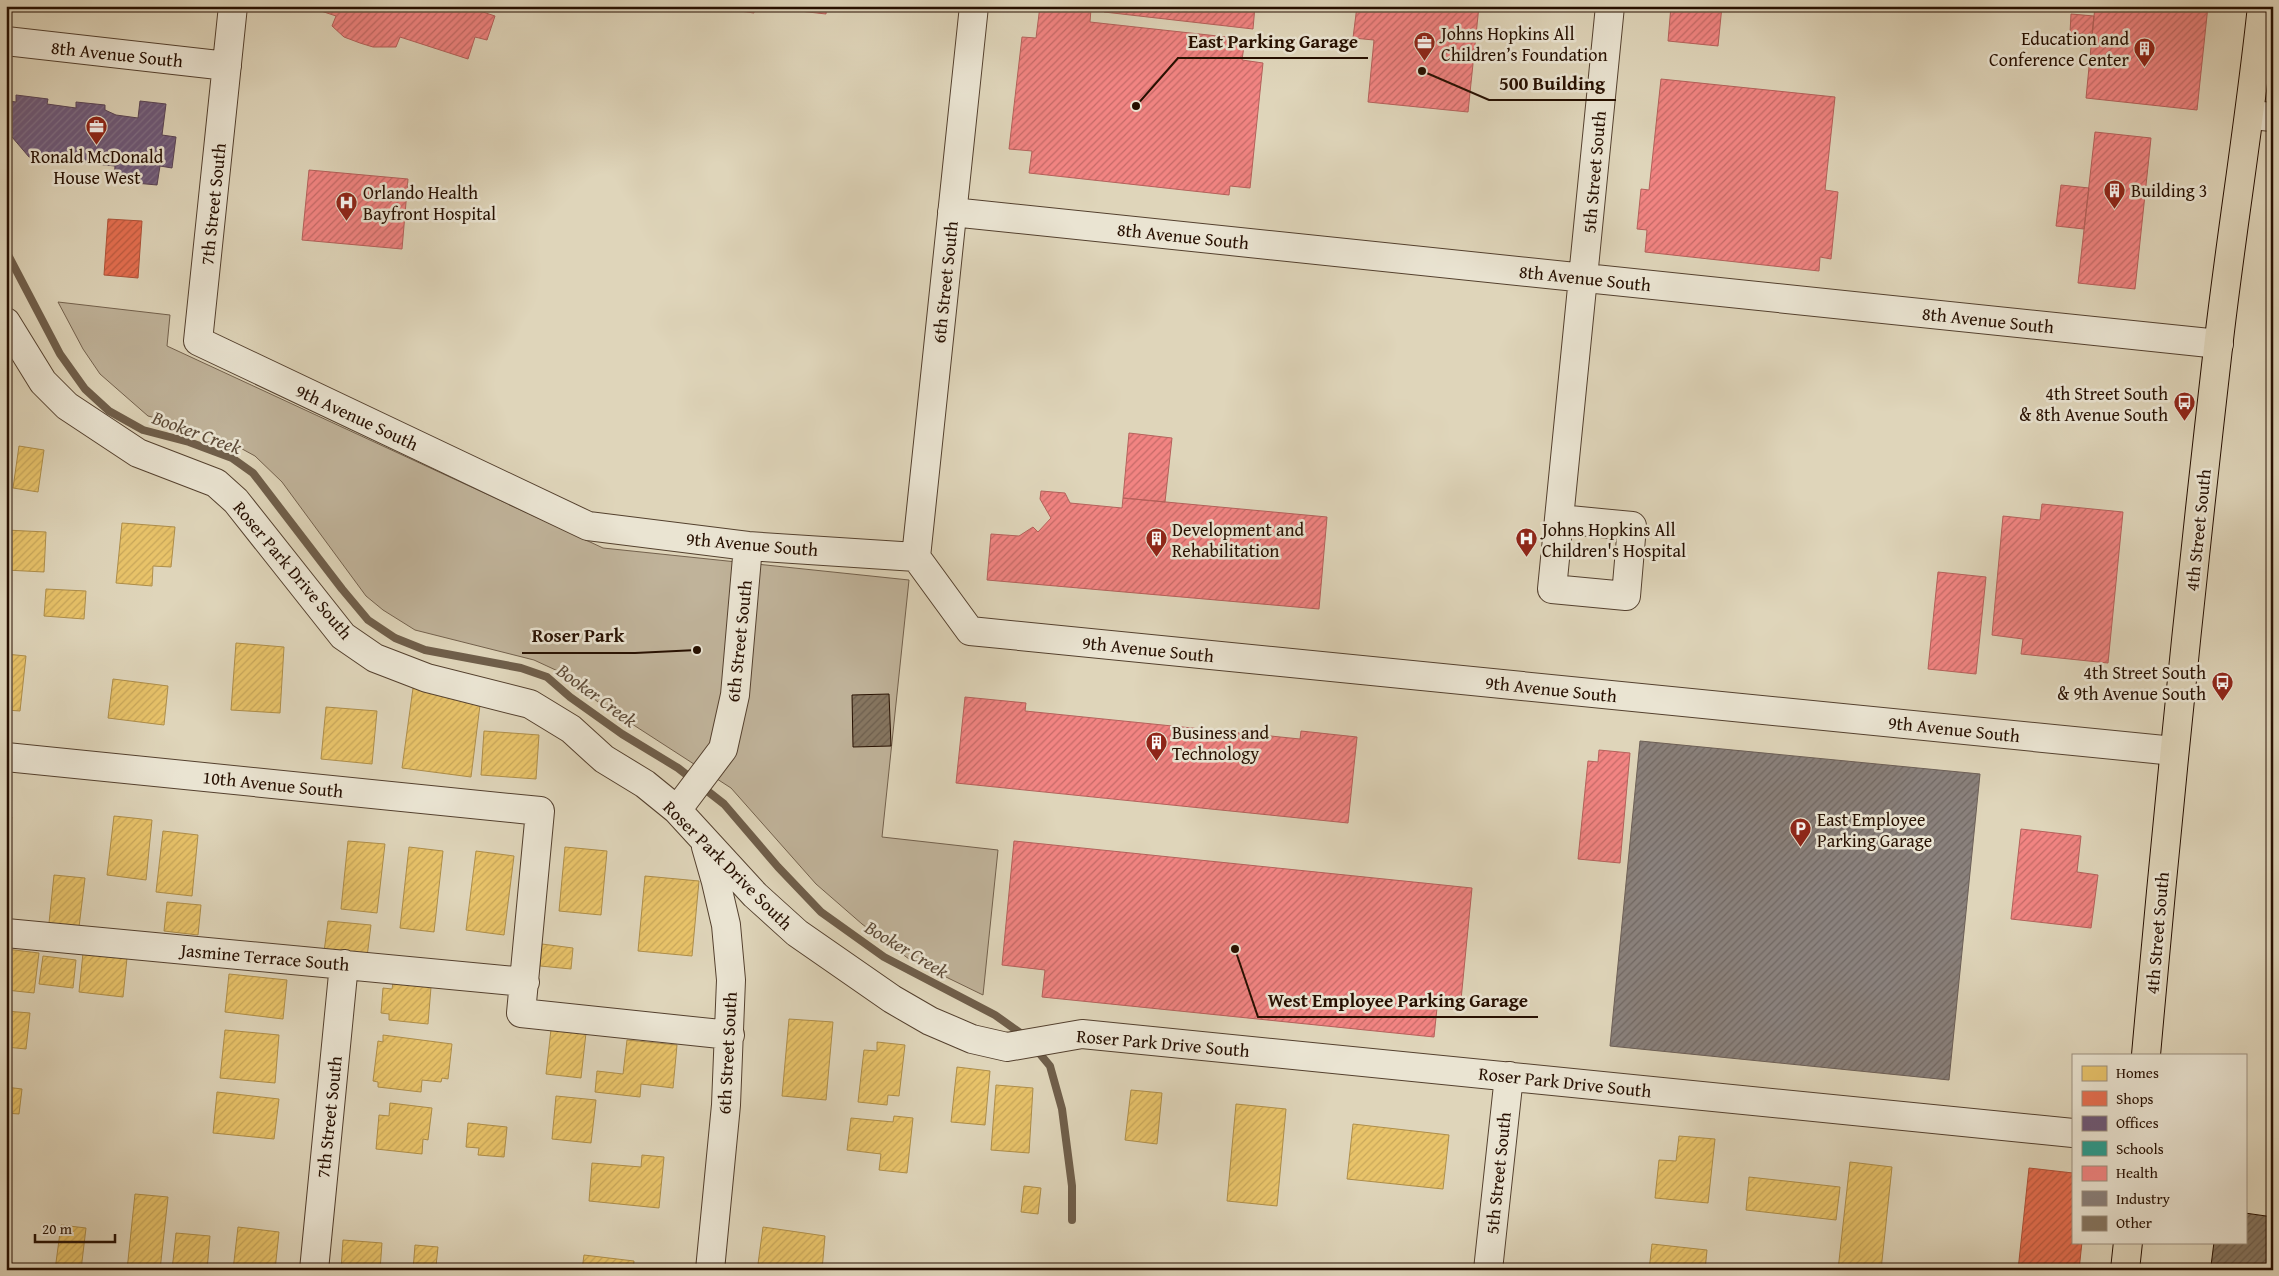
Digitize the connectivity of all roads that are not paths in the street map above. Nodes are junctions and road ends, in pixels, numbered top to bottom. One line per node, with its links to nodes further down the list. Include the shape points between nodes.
1 (233, 6): 6 (street, 7th Street South)
2 (974, 6): 8 (street, 6th Street South)
3 (1610, 6): 9 (street, 5th Street South)
4 (2262, 6): 7 (main road, 4th Street South)
5 (6, 42): 6 (street, 8th Avenue South)
6 (227, 66): 11 (street, 7th Street South)
7 (2262, 116): 12 (main road, 4th Street South)
8 (952, 212): 9 (street, 8th Avenue South); 15 (street, 6th Street South)
9 (1583, 278): 12 (street, 8th Avenue South); 13 (street, 5th Street South)
10 (6, 322): 18 (street, Roser Park Drive South, via 43,382 67,406 138,453 216,483 236,501 343,636 375,658 427,678 530,704 572,729 604,758 645,784)
11 (198, 341): 14 (street, 9th Avenue South, via 588,526)
12 (2219, 344): 16 (main road, 4th Street South)
13 (1559, 519)
14 (748, 546): 15 (street, 9th Avenue South); 18 (street, 6th Street South, via 735,695 723,749)
15 (916, 557): 16 (street, 9th Avenue South, via 970,631)
16 (2174, 751): 24 (main road, 4th Street South)
17 (6, 757): 22 (street, 10th Avenue South, via 540,811)
18 (684, 801): 19 (street, Roser Park Drive South)
19 (703, 839): 23 (street, 6th Street South, via 726,925 731,980); 25 (street, Roser Park Drive South, via 755,895 797,933 852,973 930,1021 972,1039 1007,1046 1082,1034)
20 (6, 932): 21 (street, Jasmine Terrace South)
21 (344, 964): 22 (street, Jasmine Terrace South); 28 (street, 7th Street South)
22 (525, 982): 23 (street, via 521,1013)
23 (730, 1035): 29 (street, 6th Street South)
24 (2146, 1054)
25 (1509, 1076): 26 (street, Roser Park Drive South); 30 (street, 5th Street South)
26 (2072, 1133)
27 (2128, 1244): 31 (main road)
28 (314, 1270)
29 (710, 1270)
30 (1488, 1270)
31 (2125, 1270)

